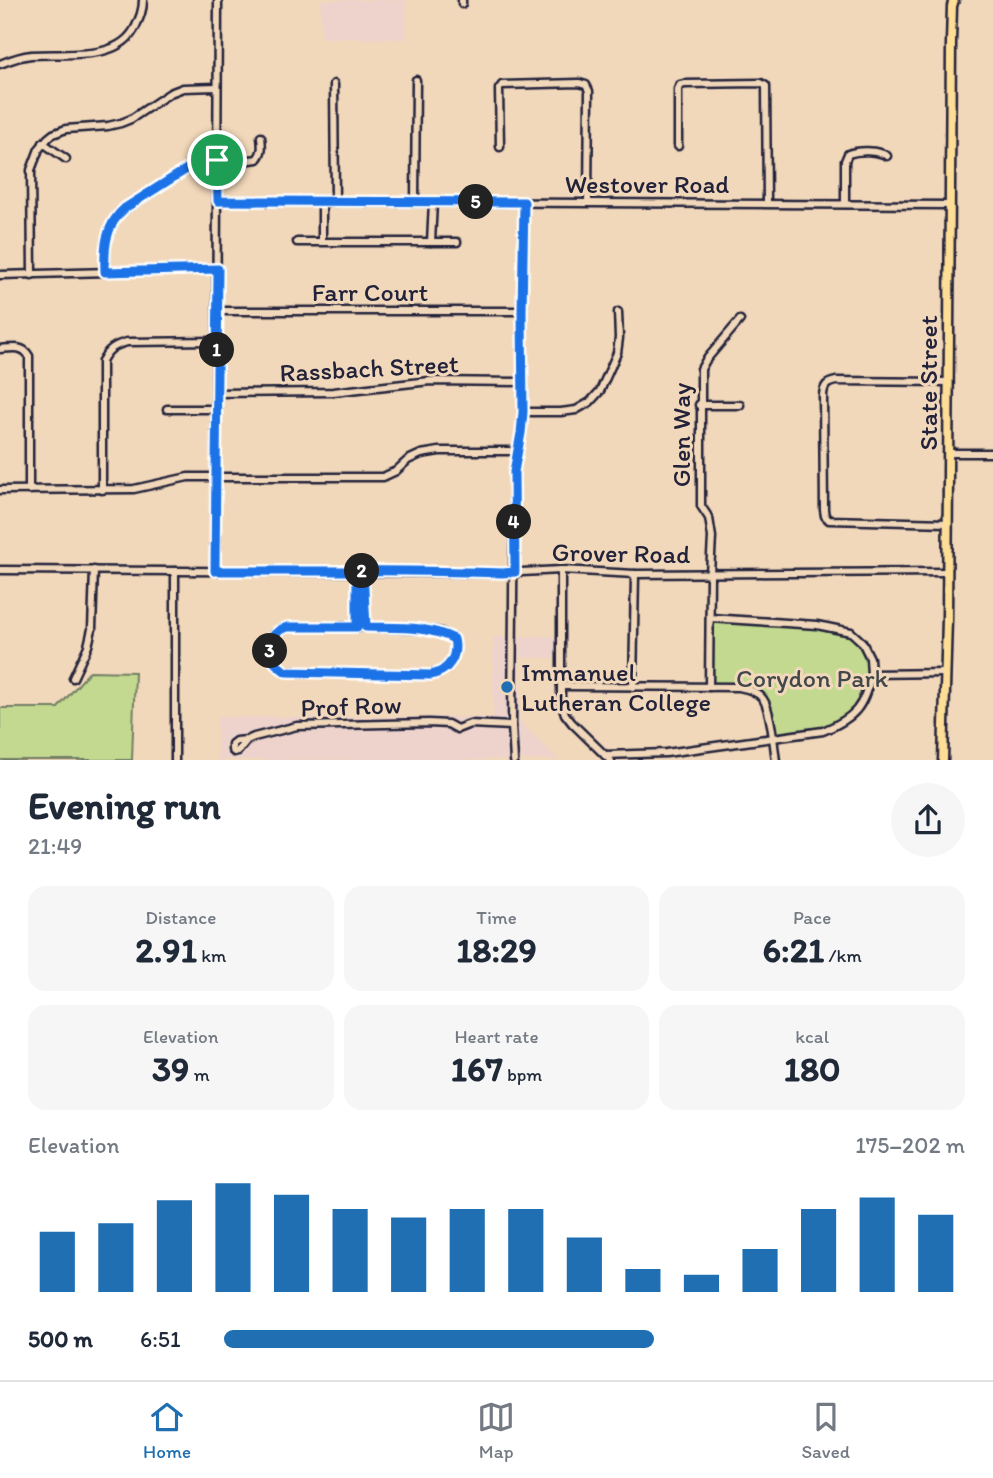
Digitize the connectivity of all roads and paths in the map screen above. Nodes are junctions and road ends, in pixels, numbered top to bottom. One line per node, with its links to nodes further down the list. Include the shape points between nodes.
1 (143, 0): 4 (street, via 133,33 113,49 30,55)
2 (218, 0): 7 (street)
3 (952, 2): 24 (main road, State Street)
4 (0, 64)
5 (416, 80): 18 (street)
6 (334, 84): 17 (street)
7 (217, 87): 9 (street, via 183,88 131,119 66,129); 14 (street)
8 (261, 137): 14 (street, via 257,159)
9 (43, 144): 13 (street); 32 (street, via 31,170)
10 (678, 145): 22 (street, via 680,85 766,86)
11 (500, 147): 21 (street, via 502,85 586,85)
12 (887, 156): 23 (street, via 878,152 848,154)
13 (66, 159)
14 (217, 160): 15 (street); 30 (street, via 193,165 119,214 106,240)
15 (218, 201): 16 (street, Westover Road); 29 (street)
16 (323, 201): 17 (street, Westover Road); 25 (street)
17 (335, 201): 18 (street, Westover Road)
18 (415, 202): 19 (street, Westover Road)
19 (433, 202): 20 (street, Westover Road); 27 (street)
20 (524, 202): 21 (street, Westover Road); 34 (street)
21 (589, 202): 22 (street, Westover Road)
22 (767, 204): 23 (street, Westover Road)
23 (845, 204): 24 (street, Westover Road)
24 (950, 205): 40 (main road, State Street)
25 (322, 241): 26 (street); 27 (street)
26 (297, 242)
27 (431, 242): 28 (street)
28 (457, 242)
29 (218, 269): 30 (street); 33 (street)
30 (105, 272): 32 (street)
31 (0, 275): 32 (street)
32 (32, 275)
33 (217, 311): 34 (street, Farr Court); 37 (street)
34 (522, 312): 39 (street)
35 (618, 312): 46 (street, via 617,353 590,402 576,410)
36 (740, 320): 42 (street, Glen Way, via 701,369)
37 (217, 341): 41 (street); 53 (street, via 127,342 106,354 102,361)
38 (0, 348): 52 (street, via 21,348 29,356)
39 (522, 382): 41 (street, Rassbach Street, via 430,381 333,392); 46 (street)
40 (949, 382): 48 (main road, State Street); 54 (street, via 836,381 828,382 823,395 825,516 830,520)
41 (217, 393): 45 (street)
42 (699, 405): 43 (street); 63 (street, Glen Way, via 701,506 709,518 712,537)
43 (740, 405)
44 (166, 409): 45 (street)
45 (217, 409): 50 (street)
46 (523, 412): 47 (street)
47 (518, 451): 50 (street, via 439,450 408,460 383,477); 61 (street)
48 (948, 453): 49 (street); 54 (main road, State Street)
49 (993, 453)
50 (216, 477): 53 (street); 59 (street)
51 (0, 490): 52 (street)
52 (29, 490): 53 (street)
53 (102, 490)
54 (948, 523): 62 (main road, State Street)
55 (0, 570): 56 (street, Grover Road)
56 (94, 570): 58 (street, Grover Road); 70 (street, via 92,629)
57 (561, 570): 61 (street, Grover Road); 64 (street, Grover Road); 71 (street)
58 (175, 571): 59 (street, Grover Road); 78 (street)
59 (215, 571): 60 (street, Grover Road)
60 (360, 571): 61 (street, Grover Road); 66 (street); 67 (street)
61 (515, 572): 74 (street)
62 (947, 572): 63 (street, Grover Road); 68 (main road, State Street)
63 (710, 573): 64 (street, Grover Road); 65 (street, Glen Way)
64 (635, 574): 72 (street)
65 (710, 618): 69 (street, via 817,625 851,632 870,658); 73 (street, Glen Way)
66 (357, 627): 67 (street); 67 (street, via 279,629 270,641 273,661 286,672 431,675 449,666 456,649 454,639 441,632)
67 (366, 627)
68 (946, 673): 69 (street); 82 (main road, State Street)
69 (871, 674): 75 (street, via 866,695 842,723 823,731)
70 (73, 678)
71 (561, 686): 72 (street); 77 (street, via 565,714)
72 (633, 687): 73 (street)
73 (709, 687): 75 (street, via 752,690 764,700)
74 (512, 726): 76 (street, Prof Row, via 297,726); 79 (street)
75 (773, 737): 77 (street, via 666,752); 81 (street)
76 (247, 740)
77 (605, 755): 80 (street)
78 (175, 760)
79 (513, 760)
80 (610, 760)
81 (776, 760)
82 (943, 760)

